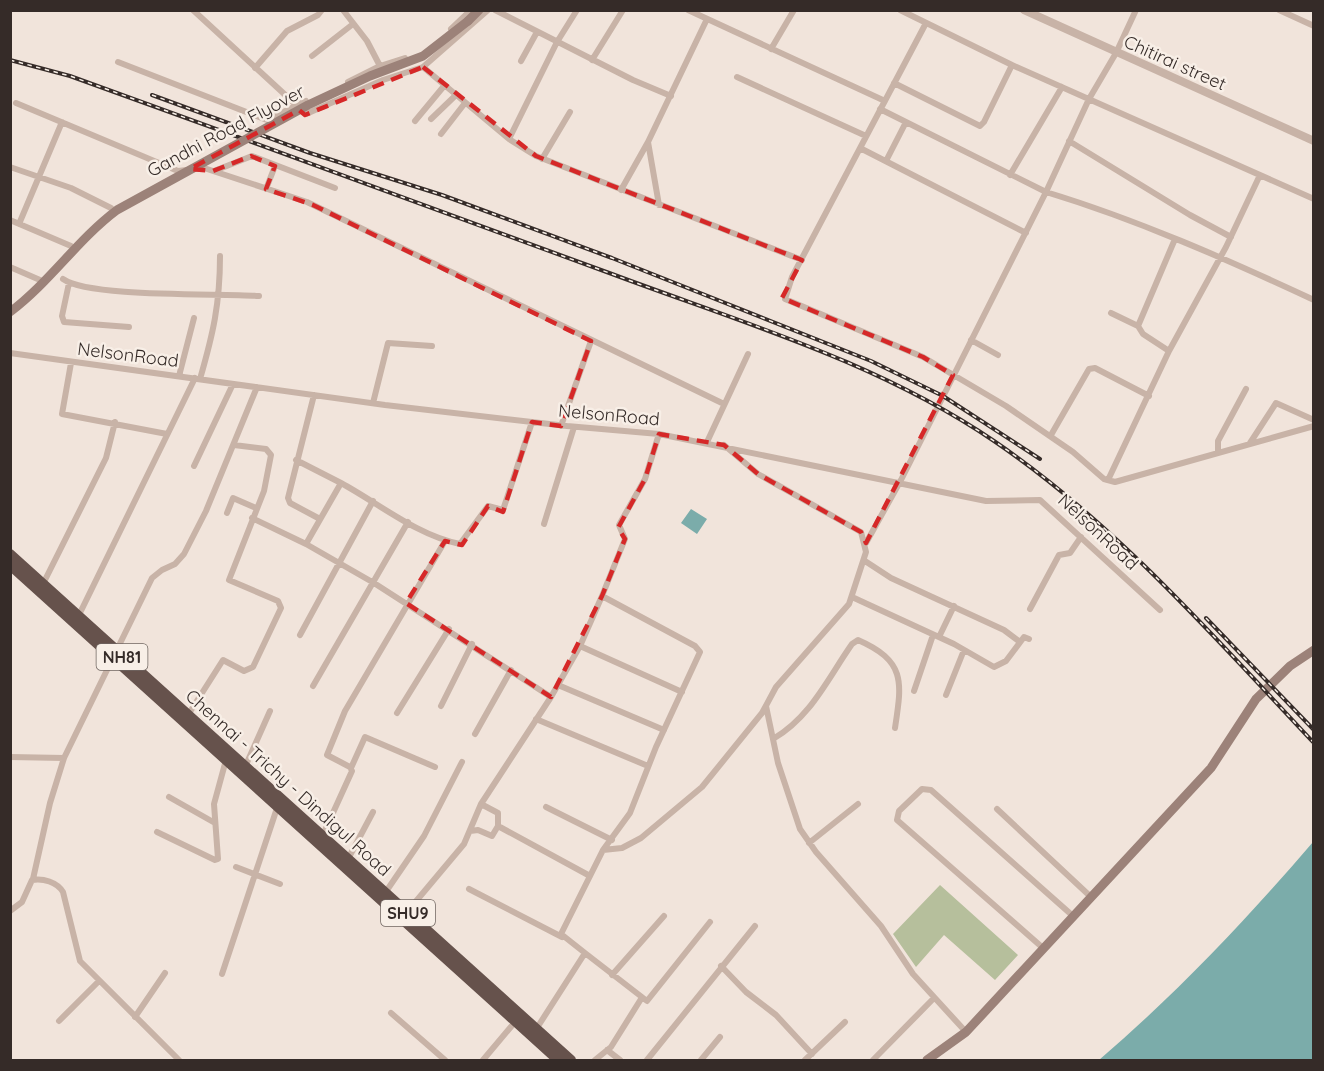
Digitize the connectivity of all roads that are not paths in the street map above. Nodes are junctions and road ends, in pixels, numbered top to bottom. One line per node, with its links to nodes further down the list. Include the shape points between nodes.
1 (193, 10): 31 (street)
2 (322, 10): 31 (street, via 287,31)
3 (343, 10): 18 (street)
4 (471, 10): 29 (street, via 437,42 415,55)
5 (479, 10): 85 (main road, Gandhi Road Flyover, bridge, via 423,56 308,105 117,210)
6 (488, 10): 30 (street)
7 (495, 10): 20 (street)
8 (578, 10): 21 (street)
9 (623, 10): 25 (street)
10 (688, 10): 16 (street)
11 (794, 10): 22 (street)
12 (900, 10): 17 (street)
13 (1024, 10): 23 (street, Chitirai street)
14 (1136, 10): 23 (street)
15 (1279, 10): 19 (street)
16 (704, 15): 22 (street); 37 (street)
17 (926, 23): 28 (street); 33 (street)
18 (353, 24): 24 (street); 29 (street)
19 (1314, 26)
20 (537, 32): 21 (street); 26 (street)
21 (557, 42): 25 (street); 51 (street)
22 (771, 49): 39 (street)
23 (1116, 53): 38 (street); 53 (street, Chitirai street)
24 (312, 56)
25 (592, 60): 37 (street)
26 (520, 61)
27 (117, 62): 42 (street, via 267,120)
28 (1012, 65): 33 (street, via 980,126); 35 (street)
29 (380, 66): 42 (street)
30 (423, 67): 34 (street); 42 (street, via 383,80 308,114)
31 (255, 68): 42 (street)
32 (737, 78): 50 (street)
33 (894, 83): 39 (street)
34 (444, 86): 36 (street); 46 (street)
35 (1062, 87): 38 (street); 61 (street)
36 (456, 95): 41 (street); 45 (street)
37 (671, 96): 54 (street)
38 (1089, 99): 52 (street); 62 (street)
39 (885, 101): 43 (street)
40 (16, 103): 47 (street)
41 (465, 103): 49 (street); 51 (street)
42 (296, 106)
43 (880, 109): 48 (street); 50 (street)
44 (570, 112): 56 (street)
45 (431, 119)
46 (415, 121)
47 (62, 122): 60 (street, via 178,171); 63 (street)
48 (906, 122): 57 (street); 61 (street)
49 (441, 134)
50 (866, 136): 55 (street)
51 (509, 139): 56 (street)
52 (1069, 141): 67 (street); 74 (street)
53 (1314, 141)
54 (648, 142): 66 (street); 69 (street)
55 (860, 148): 57 (street); 79 (street)
56 (542, 159): 66 (street)
57 (886, 161): 73 (street)
58 (275, 166): 60 (street, via 252,156); 64 (street); 65 (street)
59 (10, 167): 63 (street)
60 (213, 171): 65 (street)
61 (1010, 175): 67 (street)
62 (1260, 175): 68 (street); 74 (street)
63 (39, 177): 70 (street); 72 (street)
64 (335, 188)
65 (266, 189): 91 (street, via 313,205)
66 (621, 190): 69 (street)
67 (1046, 192): 73 (street); 75 (street, via 1103,209)
68 (1314, 199)
69 (659, 205): 79 (street)
70 (111, 208)
71 (10, 220): 72 (street)
72 (19, 224): 76 (street)
73 (1026, 233): 90 (street)
74 (1231, 237): 78 (street)
75 (1175, 239): 78 (street); 88 (street)
76 (71, 246)
77 (219, 256): 82 (street)
78 (1220, 257): 84 (street); 93 (street)
79 (802, 260): 98 (street, via 785,299 923,357)
80 (10, 267): 81 (street)
81 (40, 280)
82 (220, 294): 83 (street); 89 (street, via 133,292 89,288 66,281 62,320); 100 (street, via 216,325)
83 (259, 296)
84 (1314, 300)
85 (10, 312)
86 (1111, 313): 88 (street)
87 (194, 318): 99 (street)
88 (1138, 326): 93 (street, via 1143,334)
89 (129, 327)
90 (971, 340): 96 (street); 98 (street)
91 (591, 341): 107 (street); 111 (street)
92 (432, 346): 106 (street, via 391,342 386,345)
93 (1169, 351): 105 (street)
94 (10, 353): 97 (street, NelsonRoad)
95 (748, 354): 107 (street)
96 (998, 355)
97 (71, 363): 99 (street, NelsonRoad); 109 (street, via 62,414)
98 (953, 375): 116 (street); 126 (street)
99 (179, 376): 100 (street, NelsonRoad)
100 (197, 379): 101 (street, NelsonRoad); 114 (street)
101 (233, 384): 102 (street, NelsonRoad); 123 (street)
102 (256, 387): 104 (street, NelsonRoad); 119 (street)
103 (1246, 388): 121 (street, via 1218,441)
104 (314, 395): 106 (street, NelsonRoad); 122 (street)
105 (1149, 396): 116 (street, via 1090,368); 124 (street)
106 (373, 403): 110 (street, NelsonRoad)
107 (724, 404): 117 (street)
108 (1314, 420): 118 (street, via 1273,404)
109 (115, 422): 114 (street); 143 (street, via 106,458)
110 (532, 422): 111 (street, NelsonRoad); 135 (street, via 503,510 488,506 463,543)
111 (561, 426): 113 (street, NelsonRoad)
112 (1314, 426): 118 (street)
113 (574, 427): 115 (street, NelsonRoad); 133 (street)
114 (167, 434): 150 (street)
115 (659, 434): 117 (street, NelsonRoad); 144 (street, via 645,479 620,525 625,540)
116 (1050, 435): 124 (street)
117 (707, 442): 120 (street, NelsonRoad)
118 (1250, 444): 121 (street)
119 (234, 445): 128 (street, via 270,451 269,473); 160 (street, via 184,554 152,578)
120 (724, 446): 126 (street, NelsonRoad); 136 (street, via 758,474 861,532)
121 (1218, 453): 124 (street, via 1115,482)
122 (296, 460): 125 (street); 131 (street, via 288,500)
123 (194, 466)
124 (1108, 480)
125 (341, 483): 127 (street); 131 (street)
126 (899, 483): 134 (street, NelsonRoad, via 986,501 1040,500); 136 (street)
127 (373, 501): 132 (street); 140 (street)
128 (256, 508): 129 (street, via 233,498); 130 (street)
129 (227, 513)
130 (252, 518): 137 (street); 172 (street, via 229,580 278,602 281,608 253,667 243,671 223,660)
131 (320, 519): 137 (street)
132 (408, 522): 135 (street); 142 (street)
133 (544, 524)
134 (1081, 537): 148 (street, via 1070,553 1059,556); 149 (street, NelsonRoad)
135 (445, 541): 146 (street)
136 (866, 543): 139 (street)
137 (306, 544): 140 (street)
138 (10, 554): 143 (highway, Chennai - Trichy - Dindigul Road / NH81)
139 (865, 561): 145 (street); 147 (street, via 891,578)
140 (340, 563): 142 (street); 152 (street)
141 (10, 565): 160 (highway, Chennai - Trichy - Dindigul Road)
142 (374, 583): 146 (street); 163 (street)
143 (43, 584): 150 (highway, Chennai - Trichy - Dindigul Road / NH81)
144 (602, 596): 157 (street); 165 (street, via 699,649)
145 (852, 597): 153 (street); 169 (street, via 776,687)
146 (406, 603): 151 (street); 184 (street, via 345,711 328,755)
147 (954, 606): 153 (street); 155 (street)
148 (1030, 609)
149 (1160, 610)
150 (78, 617): 160 (highway, Chennai - Trichy - Dindigul Road / NH81)
151 (449, 629): 156 (street); 171 (street)
152 (300, 635)
153 (936, 636): 158 (street); 164 (street)
154 (1029, 639): 155 (street, via 1024,637)
155 (1020, 642): 158 (street, via 1006,661 994,667)
156 (472, 644): 161 (street); 168 (street)
157 (580, 646): 162 (street); 165 (street)
158 (964, 650): 166 (street)
159 (1314, 650): 208 (main road, via 1290,666 1256,699 1211,768)
160 (114, 655): 172 (highway, Chennai - Trichy - Dindigul Road / NH81); 179 (street)
161 (511, 669): 167 (street); 176 (street)
162 (558, 685): 167 (street); 175 (street)
163 (313, 686)
164 (914, 691)
165 (682, 692): 175 (street)
166 (946, 695)
167 (551, 697): 173 (street)
168 (441, 706)
169 (766, 706): 177 (street); 199 (street, via 696,795 641,838 622,848)
170 (270, 711): 181 (street)
171 (398, 712)
172 (186, 719): 181 (highway, Chennai - Trichy - Dindigul Road / NH81)
173 (536, 719): 182 (street); 187 (street)
174 (895, 728): 177 (street, via 901,686 896,668 858,640 797,723)
175 (664, 730): 182 (street)
176 (475, 734)
177 (773, 739): 198 (street, via 791,806)
178 (10, 757): 179 (street)
179 (64, 758): 204 (street)
180 (462, 762): 207 (street, via 424,836)
181 (235, 764): 186 (highway, Chennai - Trichy - Dindigul Road / SHU9); 192 (street, via 215,799)
182 (648, 766): 197 (street, via 630,813)
183 (435, 767): 184 (street, via 364,737)
184 (351, 768): 196 (street)
185 (169, 798): 192 (street)
186 (279, 803): 196 (highway, Chennai - Trichy - Dindigul Road / SHU9); 202 (street); 228 (highway, Chennai - Trichy - Dindigul Road / SHU9)
187 (481, 804): 193 (street, via 498,813); 194 (street)
188 (858, 804): 198 (street)
189 (546, 807): 197 (street)
190 (997, 809): 208 (street)
191 (373, 812): 200 (street)
192 (215, 823): 195 (street, via 216,860)
193 (498, 826): 194 (street, via 492,836); 203 (street)
194 (470, 831): 210 (street, via 464,844)
195 (157, 832)
196 (322, 837): 200 (highway, Chennai - Trichy - Dindigul Road / SHU9)
197 (612, 840): 199 (street)
198 (809, 843): 223 (street, via 881,926)
199 (603, 850): 203 (street)
200 (348, 860): 207 (highway, Chennai - Trichy - Dindigul Road / SHU9)
201 (236, 867): 202 (street)
202 (254, 874): 205 (street); 220 (street)
203 (590, 876): 215 (street)
204 (33, 879): 209 (street, via 22,902); 222 (street, via 56,884 62,890 80,961)
205 (280, 884)
206 (469, 889): 215 (street)
207 (385, 893): 210 (highway, Chennai - Trichy - Dindigul Road / SHU9)
208 (1091, 897): 212 (main road)
209 (10, 911)
210 (407, 912): 230 (highway, Chennai - Trichy - Dindigul Road / SHU9)
211 (664, 916): 221 (street)
212 (1073, 916): 216 (main road); 216 (street, via 931,790 922,789 899,811 897,820)
213 (711, 922): 224 (street, via 650,999)
214 (754, 926): 218 (street)
215 (563, 937): 217 (street)
216 (1043, 948): 231 (main road)
217 (585, 953): 221 (street); 230 (street)
218 (721, 966): 234 (street, via 776,1015); 242 (street)
219 (165, 973): 226 (street)
220 (222, 974)
221 (612, 975): 224 (street)
222 (99, 981): 226 (street); 227 (street)
223 (934, 998): 231 (street); 245 (street)
224 (641, 999): 233 (street)
225 (391, 1013): 236 (street)
226 (135, 1017): 235 (street)
227 (59, 1021)
228 (515, 1022): 230 (highway, Chennai - Trichy - Dindigul Road / SHU9); 237 (street)
229 (845, 1022): 234 (street)
230 (534, 1032): 238 (highway, Chennai - Trichy - Dindigul Road / SHU9); 239 (highway, Chennai - Trichy - Dindigul Road / SHU9)
231 (966, 1032): 246 (main road)
232 (720, 1037): 243 (street)
233 (607, 1050): 240 (street); 241 (street)
234 (812, 1054): 244 (street)
235 (179, 1060)
236 (445, 1060)
237 (483, 1060)
238 (558, 1060)
239 (571, 1060)
240 (595, 1060)
241 (620, 1060)
242 (647, 1060)
243 (701, 1060)
244 (805, 1060)
245 (873, 1060)
246 (927, 1060)

